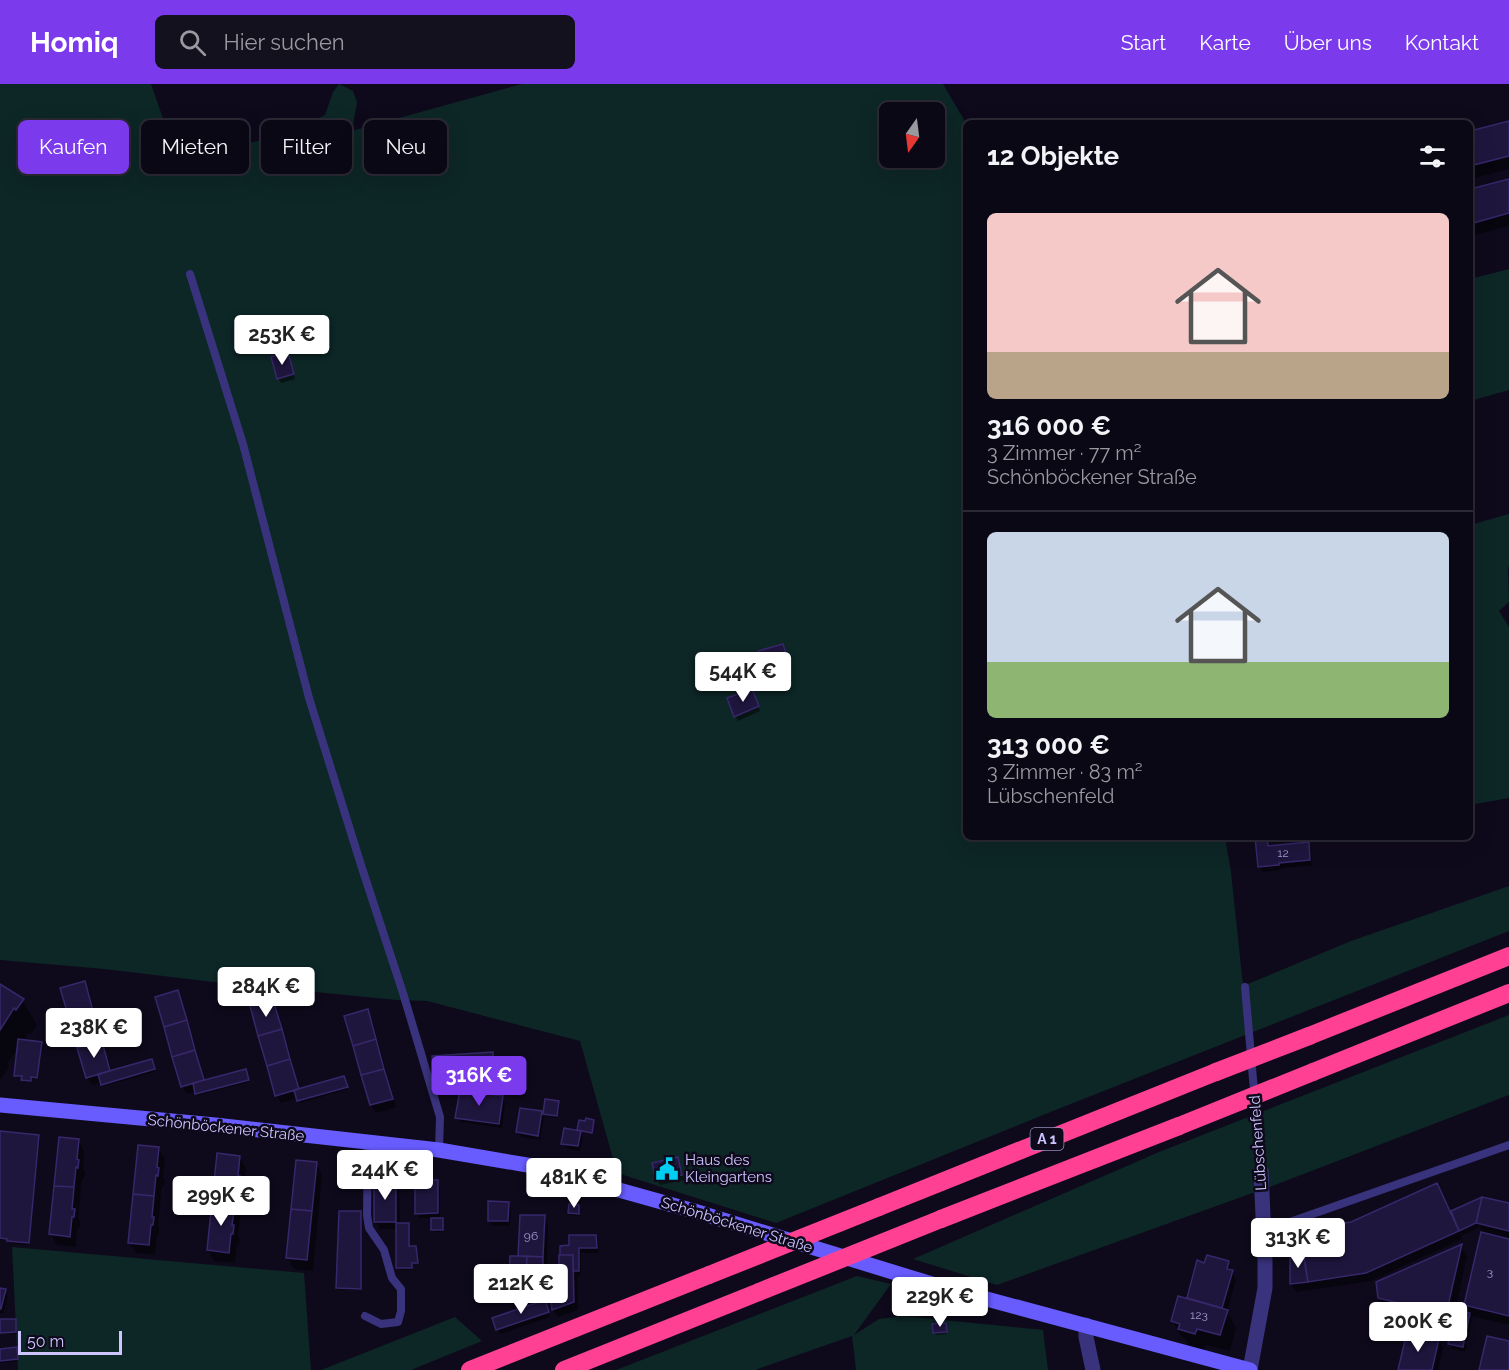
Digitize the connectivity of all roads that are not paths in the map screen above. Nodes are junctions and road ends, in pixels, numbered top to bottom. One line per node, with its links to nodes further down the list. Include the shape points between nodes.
1 (190, 274): 8 (lane, via 243,444 309,698 440,1117)
2 (1509, 956): 13 (highway, A 1, bridge)
3 (1245, 987): 9 (lane, Lübschenfeld)
4 (1509, 993): 14 (highway, A 1, bridge)
5 (0, 1106): 6 (main road, Schönböckener Straße)
6 (368, 1142): 8 (main road, Schönböckener Straße); 11 (lane, via 369,1228 384,1250 392,1278 401,1289 401,1311 398,1322 381,1324)
7 (1509, 1145): 10 (lane)
8 (439, 1150): 12 (main road, Schönböckener Straße, via 533,1166 935,1285)
9 (1261, 1171): 10 (street, Lübschenfeld)
10 (1264, 1231): 16 (street, Lübschenfeld, via 1264,1288)
11 (365, 1316)
12 (1086, 1325): 15 (street); 16 (main road, Schönböckener Straße)
13 (470, 1370)
14 (564, 1370)
15 (1093, 1370)
16 (1250, 1370)

